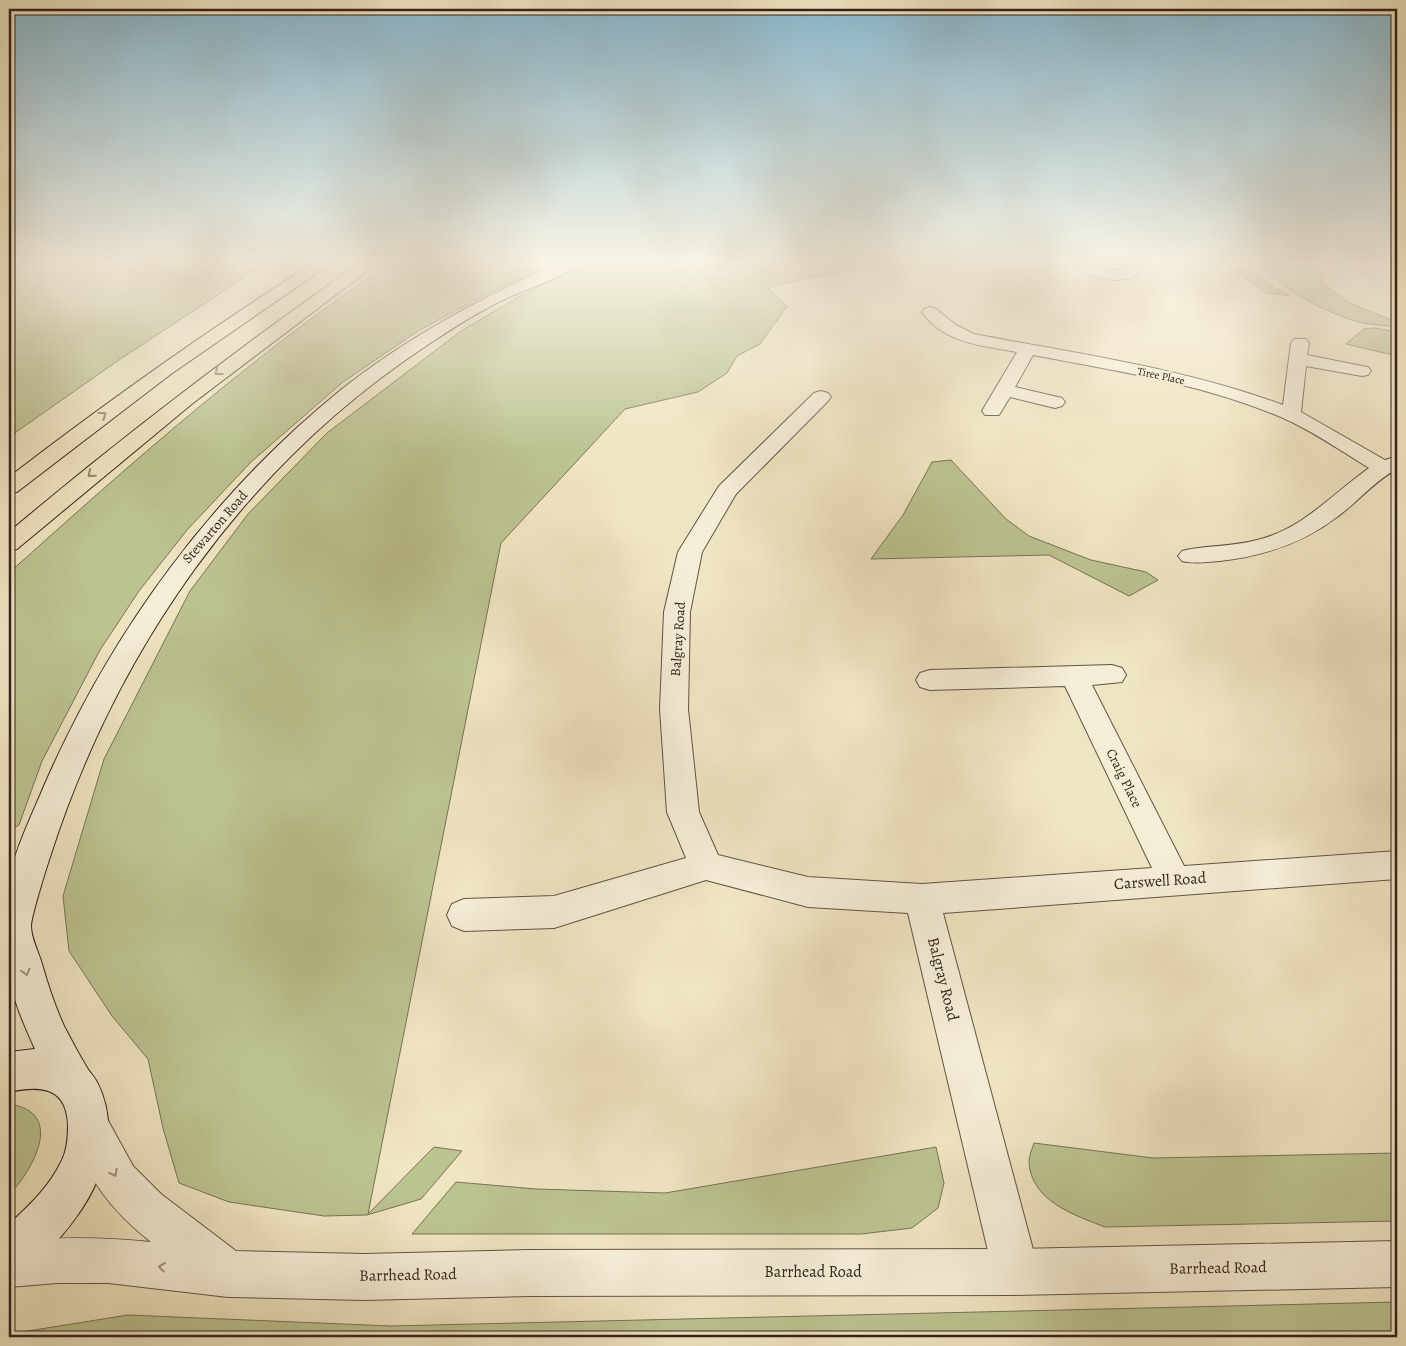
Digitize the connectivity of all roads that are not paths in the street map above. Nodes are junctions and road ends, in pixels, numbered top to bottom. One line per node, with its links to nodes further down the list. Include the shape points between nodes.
1 (230, 325): 13 (highway, one-way to 1)
2 (284, 325): 14 (highway, one-way to 14, via 118,451)
3 (449, 325): 24 (street, Stewarton Road, via 392,361 315,424 272,464 210,531 175,575 105,687 34,853)
4 (945, 325): 5 (street, Tiree Place, via 969,338)
5 (1027, 350): 7 (street); 11 (street, Tiree Place, via 1176,378 1248,398)
6 (1362, 371): 11 (street, via 1300,351)
7 (1004, 390): 9 (street); 10 (street)
8 (821, 397): 20 (street, Balgray Road, via 727,491 690,552 677,612 674,709 683,812)
9 (1055, 402)
10 (992, 411)
11 (1291, 415): 12 (street, Tiree Place)
12 (1389, 465): 15 (street, Tiree Place, via 1291,538 1247,552)
13 (9, 487)
14 (9, 544)
15 (1190, 556)
16 (1112, 675): 17 (street)
17 (1074, 677): 18 (street); 21 (street, Craig Place)
18 (930, 680)
19 (1397, 865): 21 (street, Carswell Road)
20 (706, 866): 22 (street, via 808,892); 23 (street, via 554,912)
21 (1174, 879): 22 (street, Carswell Road)
22 (922, 899): 31 (street, Balgray Road)
23 (464, 914)
24 (11, 930): 26 (street, Stewarton Road, one-way to 26, via 48,1032)
25 (9, 1072): 26 (street, via 49,1070)
26 (72, 1081): 27 (street, Stewarton Road, via 87,1102)
27 (90, 1130): 28 (street, via 82,1164 62,1201 31,1236); 32 (street, one-way to 32, via 118,1181 145,1210)
28 (9, 1254)
29 (9, 1264): 32 (street, Barrhead Road, one-way to 29, via 108,1260)
30 (1397, 1264): 31 (street, Barrhead Road)
31 (1016, 1272): 32 (street, Barrhead Road)
32 (228, 1274)

